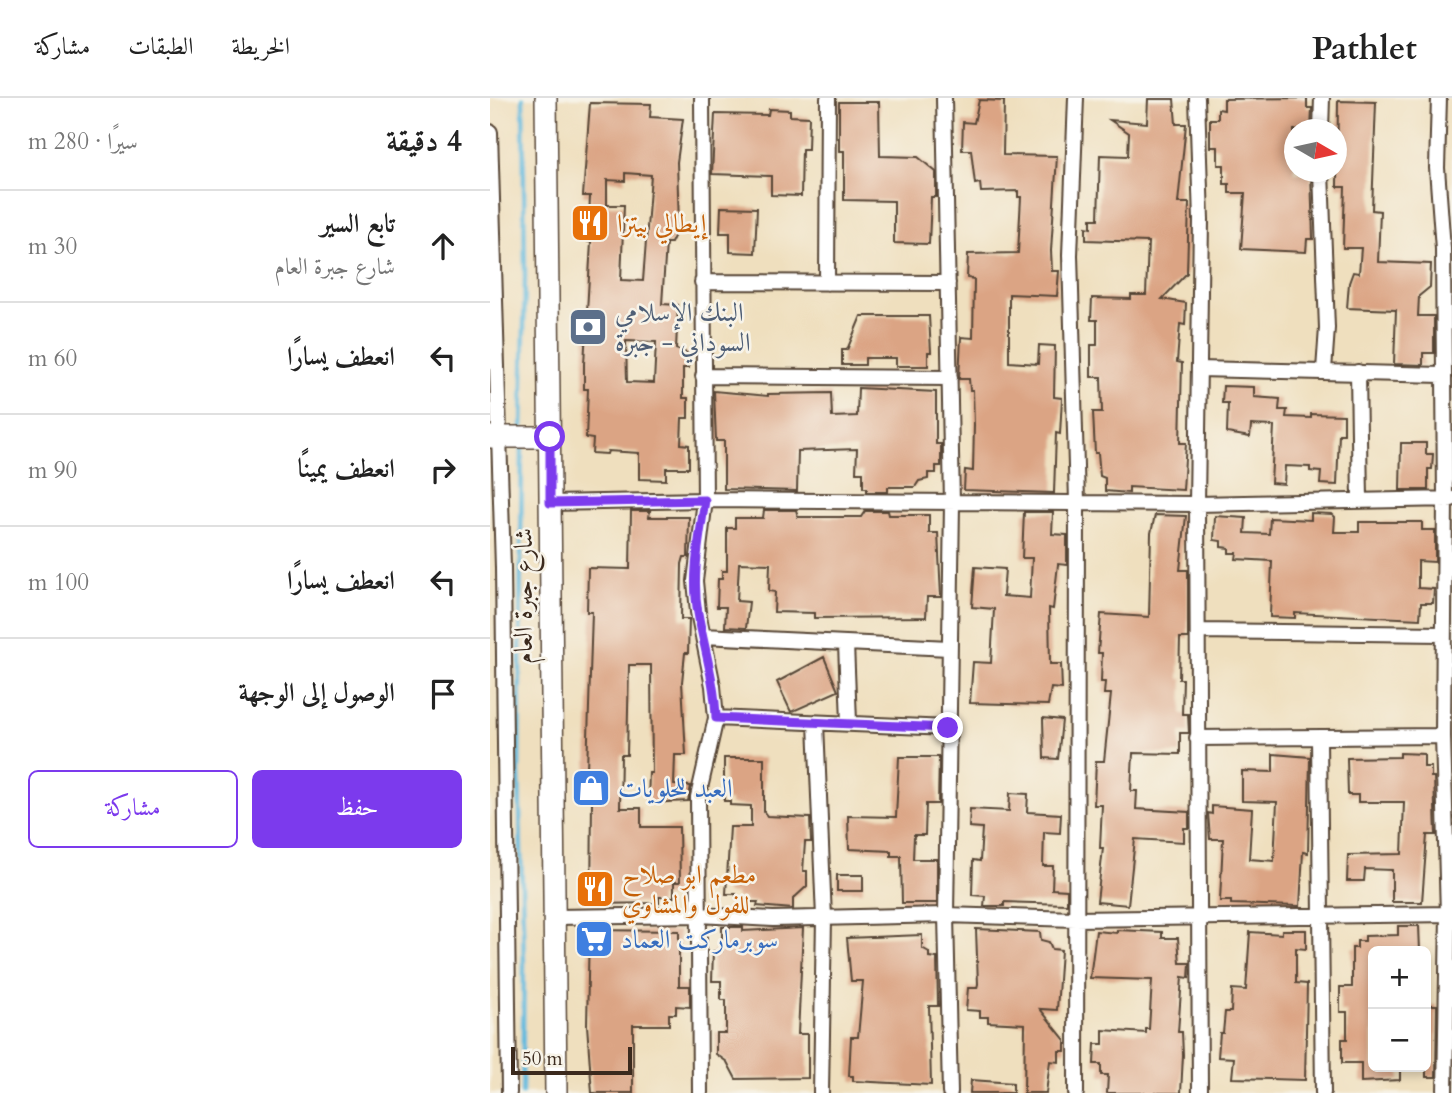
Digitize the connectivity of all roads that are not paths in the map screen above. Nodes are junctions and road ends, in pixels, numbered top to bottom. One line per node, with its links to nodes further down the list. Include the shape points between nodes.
1 (546, 98): 22 (main road, شارع جبرة العام)
2 (702, 98): 12 (street)
3 (828, 98): 13 (street)
4 (944, 98): 14 (street)
5 (1076, 98): 26 (street, via 1070,255)
6 (1197, 98): 15 (street)
7 (1322, 98): 9 (street)
8 (1439, 98): 18 (street)
9 (1321, 119)
10 (490, 132): 21 (street)
11 (1321, 182): 16 (street, via 1328,328)
12 (702, 282): 13 (street); 19 (street)
13 (827, 283): 14 (street)
14 (948, 283): 20 (street)
15 (1199, 369): 16 (street); 29 (street)
16 (1324, 370): 17 (street)
17 (1358, 372): 18 (street); 25 (street)
18 (1442, 375): 23 (street)
19 (703, 376): 20 (street); 24 (street)
20 (950, 378): 28 (street)
21 (495, 437): 22 (main road); 30 (street)
22 (550, 437): 27 (main road, شارع جبرة العام)
23 (1448, 499): 25 (street); 32 (street)
24 (705, 500): 27 (street); 28 (street); 33 (street, via 695,582)
25 (1360, 501): 29 (street)
26 (1077, 502): 28 (street); 29 (street); 51 (street)
27 (550, 503): 48 (main road, شارع جبرة العام)
28 (952, 503): 35 (street)
29 (1197, 504): 31 (street)
30 (497, 568): 43 (street)
31 (1198, 631): 32 (street); 41 (street)
32 (1443, 634): 40 (street)
33 (703, 636): 34 (street); 36 (street)
34 (846, 644): 35 (street); 37 (street)
35 (949, 648): 39 (street)
36 (716, 718): 38 (street); 45 (street, via 698,797)
37 (849, 722): 38 (street); 39 (street)
38 (816, 723): 49 (street)
39 (948, 728): 46 (street)
40 (1443, 736): 42 (street); 44 (street)
41 (1197, 738): 42 (street); 50 (street)
42 (1319, 738): 47 (street)
43 (497, 751): 52 (street)
44 (1450, 914): 47 (street); 60 (street)
45 (699, 915): 48 (street); 49 (street); 54 (street)
46 (946, 915): 49 (street); 51 (street); 56 (street)
47 (1323, 916): 50 (street); 59 (street)
48 (554, 917): 53 (main road, شارع جبرة العام)
49 (824, 918): 55 (street)
50 (1198, 918): 51 (street); 58 (street)
51 (1075, 919): 57 (street)
52 (509, 1093)
53 (556, 1093)
54 (700, 1093)
55 (821, 1093)
56 (950, 1093)
57 (1076, 1093)
58 (1200, 1093)
59 (1323, 1093)
60 (1445, 1093)

